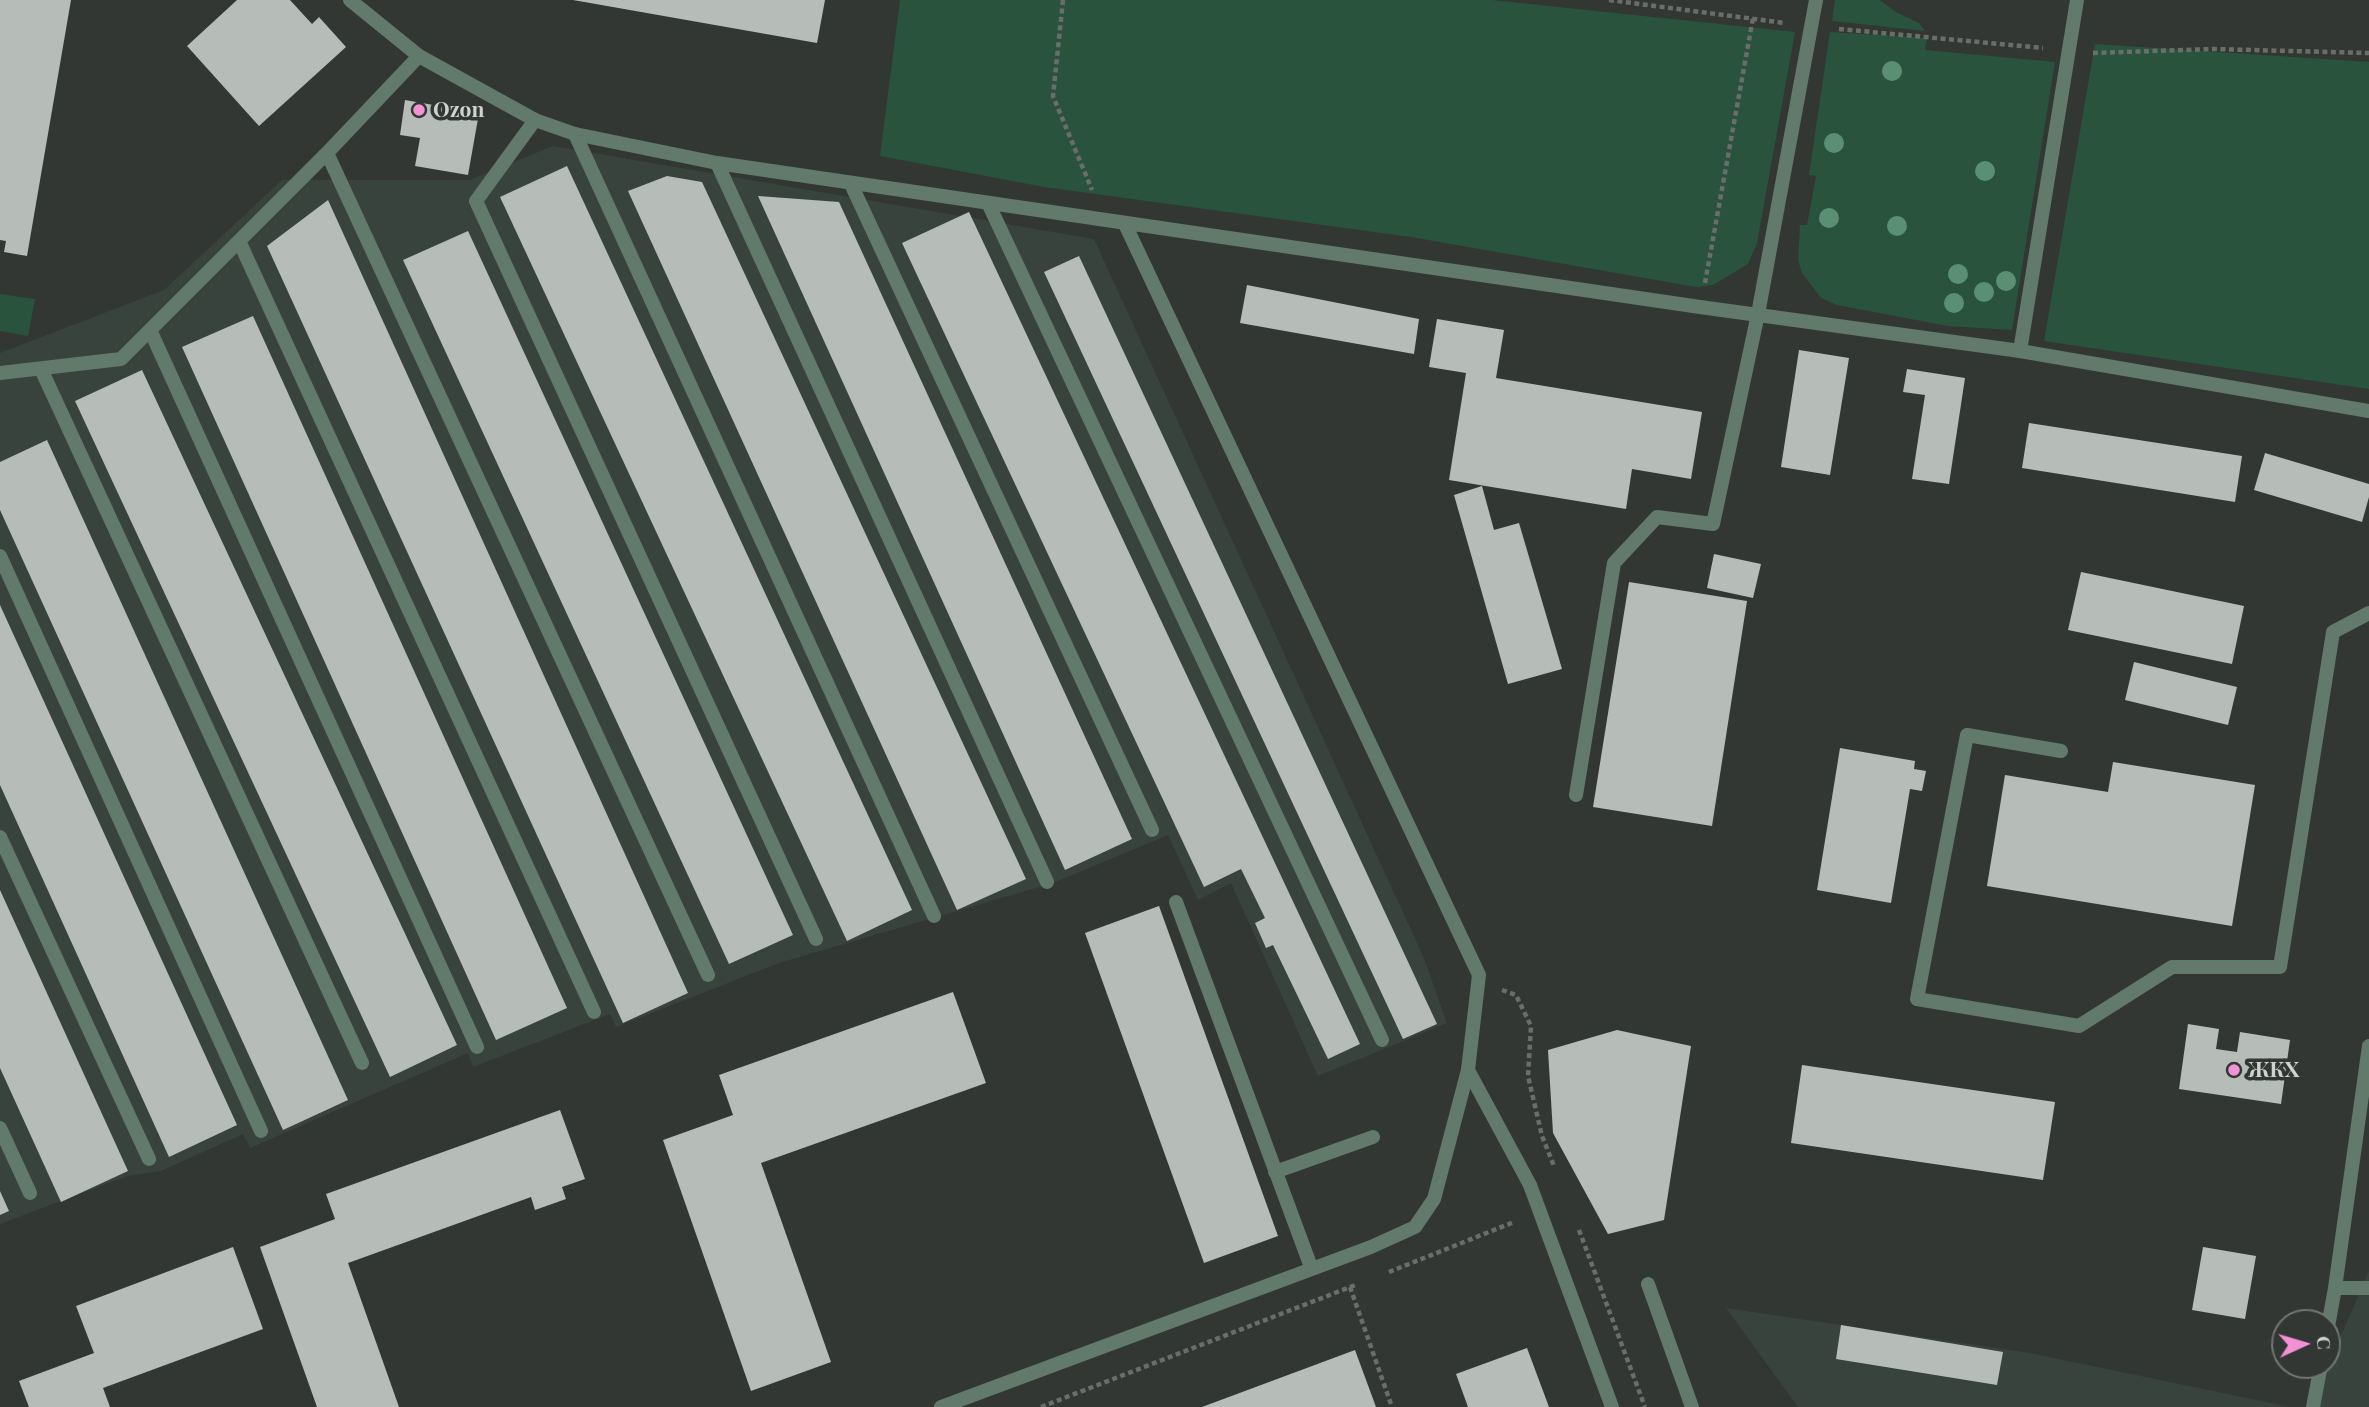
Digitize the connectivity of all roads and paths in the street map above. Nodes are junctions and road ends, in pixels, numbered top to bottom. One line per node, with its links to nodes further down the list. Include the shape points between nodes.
1 (350, 0): 9 (street)
2 (1609, 0): 5 (path)
3 (1816, 0): 6 (street)
4 (2077, 0): 7 (street)
5 (1753, 18): 6 (path); 18 (path)
6 (1811, 26): 7 (path); 19 (street)
7 (2069, 51): 8 (path); 21 (street)
8 (2369, 52)
9 (419, 56): 10 (street); 12 (street)
10 (535, 120): 11 (street); 34 (street, via 476,201)
11 (575, 134): 13 (street); 33 (street)
12 (327, 153): 17 (street); 35 (street)
13 (717, 163): 14 (street); 31 (street)
14 (851, 184): 15 (street); 29 (street)
15 (989, 205): 16 (street); 38 (street)
16 (1125, 224): 18 (street); 36 (street)
17 (239, 241): 20 (street); 37 (street)
18 (1700, 307): 19 (street)
19 (1758, 314): 21 (street); 28 (street, via 1713,524 1657,517 1614,563)
20 (150, 330): 22 (street, via 121,359); 40 (street)
21 (2020, 351): 24 (street)
22 (41, 369): 23 (street); 41 (street)
23 (0, 373)
24 (2369, 411)
25 (0, 556): 44 (street)
26 (2369, 613): 27 (street, via 2333,632 2280,967 2172,967 2078,1026 1917,999 1967,735)
27 (2061, 751)
28 (1576, 795)
29 (1152, 830)
30 (0, 836): 46 (street)
31 (1047, 882)
32 (1177, 902): 47 (street)
33 (934, 916)
34 (816, 939)
35 (708, 975)
36 (1478, 981): 42 (street); 48 (path, via 1516,995 1531,1026 1528,1076)
37 (594, 1012)
38 (1382, 1040)
39 (2369, 1046): 57 (street)
40 (477, 1048)
41 (362, 1063)
42 (1468, 1070): 52 (street, via 1434,1199 1415,1227); 64 (street, via 1530,1185)
43 (0, 1128): 49 (street)
44 (261, 1131)
45 (1373, 1137): 47 (street)
46 (149, 1159)
47 (1275, 1172): 52 (street)
48 (1556, 1172)
49 (30, 1192)
50 (1575, 1220): 65 (path)
51 (1516, 1221): 53 (path)
52 (1311, 1267): 61 (street)
53 (1382, 1275)
54 (1361, 1283): 56 (path)
55 (1648, 1284): 66 (street)
56 (1350, 1287): 62 (path); 63 (path)
57 (2335, 1288): 58 (street); 59 (street)
58 (2369, 1288)
59 (2331, 1309)
60 (2318, 1379): 67 (street)
61 (941, 1407)
62 (1041, 1407)
63 (1392, 1407)
64 (1612, 1407)
65 (1645, 1407)
66 (1692, 1407)
67 (2313, 1407)

